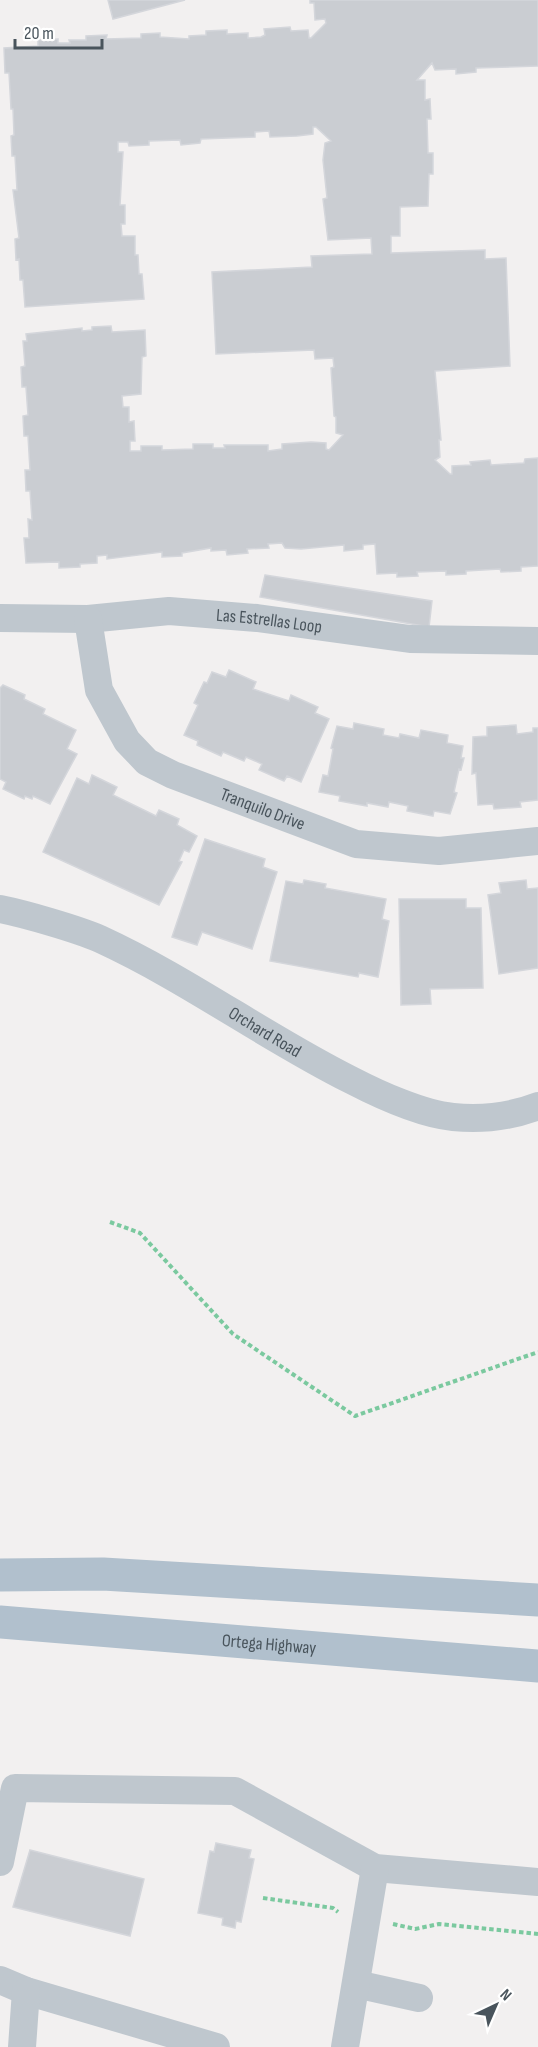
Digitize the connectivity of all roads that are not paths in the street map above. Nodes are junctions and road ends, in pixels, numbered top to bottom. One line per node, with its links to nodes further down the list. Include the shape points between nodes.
1 (0, 618): 2 (street, Las Estrellas Loop)
2 (88, 619): 3 (street, Las Estrellas Loop, via 169,611 257,618 410,639); 4 (street, Tranquilo Drive, via 99,690 127,741 147,762 173,775 356,844 439,851)
3 (538, 640)
4 (538, 841)
5 (0, 909): 6 (street, Orchard Road, via 99,938 312,1060 385,1097 451,1117 487,1118)
6 (538, 1106)
7 (0, 1575): 8 (main road, via 103,1574)
8 (538, 1600)
9 (0, 1622): 10 (main road, Ortega Highway)
10 (538, 1666)
11 (0, 1862): 12 (street, via 15,1788 236,1791)
12 (375, 1868): 13 (street); 15 (street)
13 (538, 1882)
14 (0, 1980): 16 (street)
15 (356, 1984): 17 (street); 20 (street)
16 (26, 1991): 18 (street); 19 (street)
17 (419, 1998)
18 (22, 2047)
19 (216, 2047)
20 (345, 2047)

